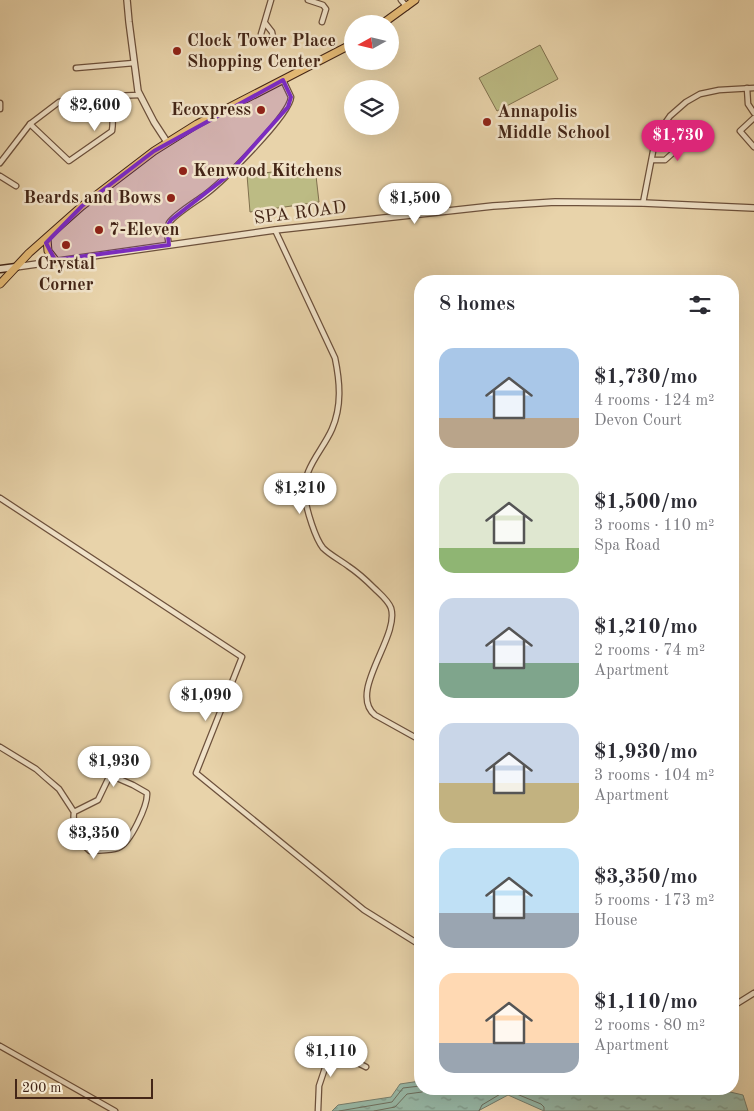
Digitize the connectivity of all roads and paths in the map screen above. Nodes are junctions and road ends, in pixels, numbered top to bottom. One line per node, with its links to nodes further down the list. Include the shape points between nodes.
1 (128, 0): 11 (street)
2 (271, 0): 9 (street)
3 (308, 0): 8 (street, via 326,9)
4 (400, 0): 6 (street)
5 (415, 0): 6 (main road)
6 (407, 6): 7 (main road)
7 (394, 15)
8 (322, 22)
9 (264, 23)
10 (344, 48): 13 (main road)
11 (134, 63): 12 (street); 16 (street)
12 (76, 68)
13 (283, 80): 24 (main road); 34 (street, via 291,97 288,107 264,138 225,178 171,220 167,227)
14 (747, 88): 15 (street); 20 (street, via 748,104); 26 (street, via 700,94 686,102 670,116 656,136)
15 (754, 88)
16 (140, 95): 17 (street); 24 (street)
17 (104, 96): 22 (street, via 59,102); 22 (street, via 112,110 112,132 69,161)
18 (0, 103): 19 (street)
19 (0, 109)
20 (754, 113)
21 (754, 118): 25 (street, via 740,131)
22 (30, 124): 27 (street)
23 (693, 135): 26 (street, via 665,160)
24 (167, 142): 33 (main road, via 109,184)
25 (754, 147)
26 (652, 160): 30 (street)
27 (0, 164)
28 (0, 176): 29 (street)
29 (16, 186)
30 (643, 203): 31 (street, SPA ROAD); 32 (street, SPA ROAD, via 555,202 493,206)
31 (754, 208)
32 (275, 230): 34 (street, SPA ROAD); 40 (street, via 335,358 339,381 339,405 334,422 314,457 306,482 308,512 322,546 371,586 391,610 392,620 367,691 367,703 374,715)
33 (47, 239): 35 (main road, via 48,251); 36 (main road)
34 (169, 245): 35 (street, SPA ROAD)
35 (55, 260): 36 (street, SPA ROAD)
36 (16, 266): 37 (main road, SPA ROAD); 38 (main road)
37 (0, 269)
38 (0, 284)
39 (0, 498): 43 (street, via 242,657 196,773 364,910)
40 (414, 737)
41 (0, 747): 42 (street, via 36,769 59,789)
42 (74, 812): 42 (street, via 98,800 110,775 147,793 133,830 118,849 90,851 82,845)
43 (414, 941)
44 (754, 994): 45 (street)
45 (739, 1002)
46 (0, 1046): 48 (street)
47 (366, 1067): 51 (street, via 348,1058 332,1060 326,1065 319,1086)
48 (96, 1099): 49 (street); 50 (street)
49 (109, 1111)
50 (115, 1111)
51 (318, 1111)

